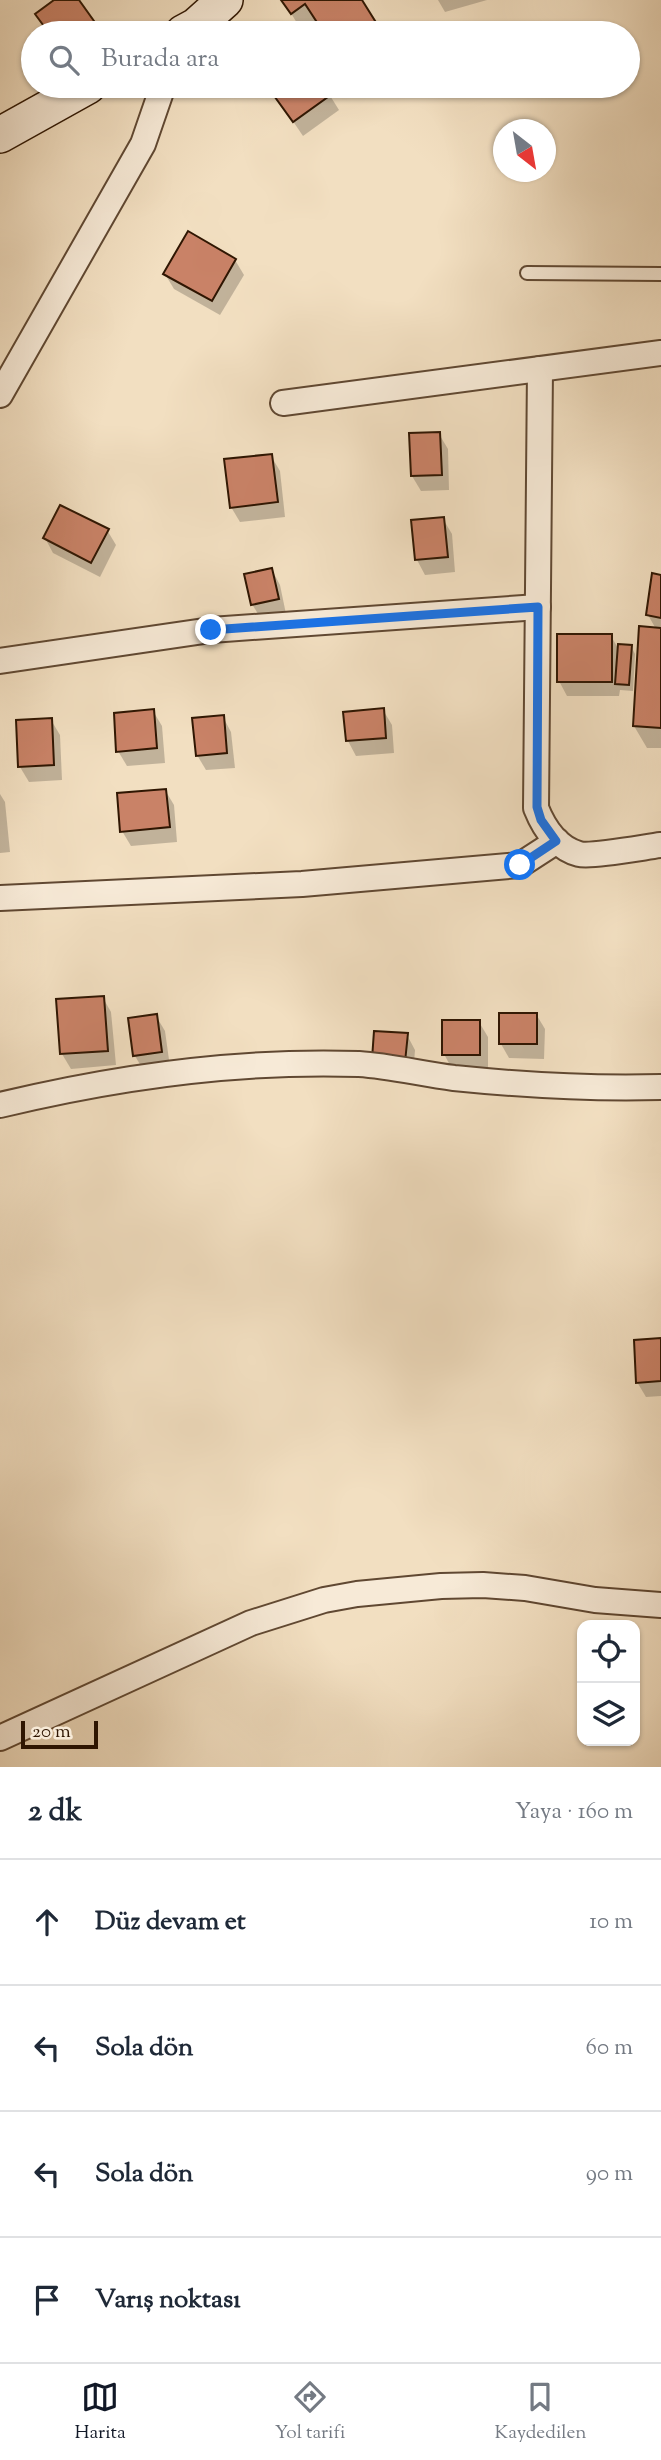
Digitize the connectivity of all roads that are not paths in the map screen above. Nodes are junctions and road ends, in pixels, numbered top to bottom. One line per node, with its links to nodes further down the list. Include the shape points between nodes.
1 (225, 0): 2 (main road)
2 (200, 21)
3 (66, 98): 5 (main road)
4 (159, 98): 10 (street, via 143,144)
5 (0, 135)
6 (527, 273): 7 (lane)
7 (661, 274)
8 (661, 353): 9 (street)
9 (540, 369): 11 (street); 12 (street)
10 (0, 395)
11 (283, 404)
12 (538, 607): 13 (street, via 211,630); 14 (street, via 537,807)
13 (0, 661)
14 (556, 841): 15 (street, via 582,855); 16 (street, via 520,865 302,884)
15 (661, 845)
16 (0, 898)
17 (661, 1087): 18 (street, via 557,1086 426,1075 361,1064 295,1065 165,1075)
18 (0, 1105)
19 (661, 1605): 20 (street, via 483,1585 335,1598 251,1623)
20 (0, 1738)

